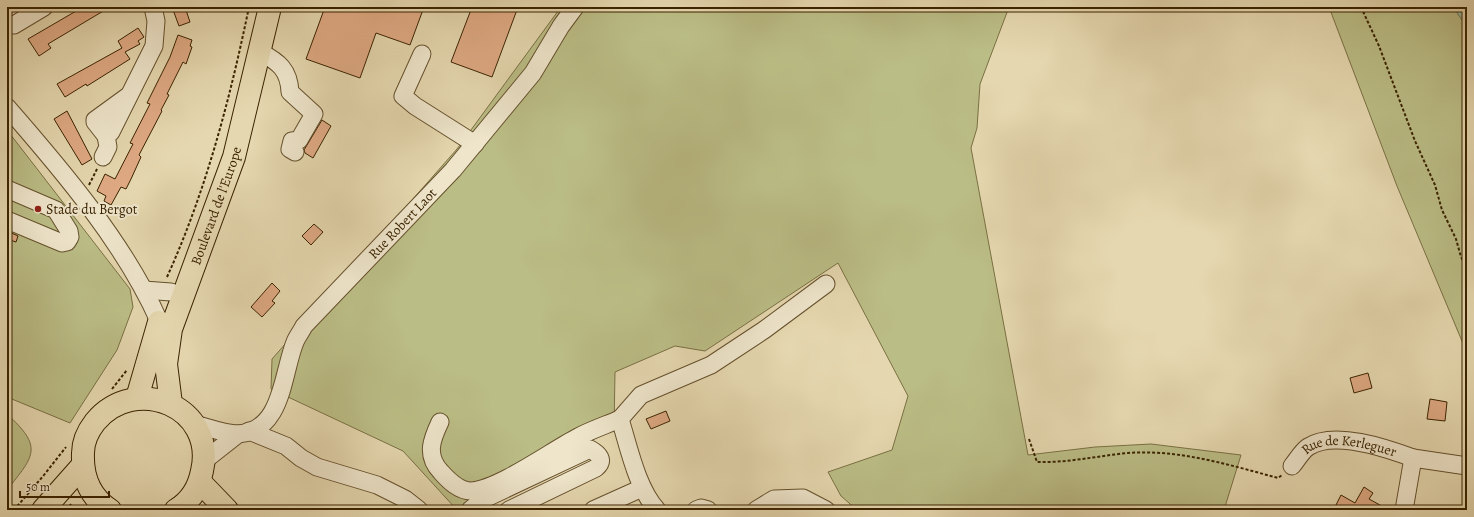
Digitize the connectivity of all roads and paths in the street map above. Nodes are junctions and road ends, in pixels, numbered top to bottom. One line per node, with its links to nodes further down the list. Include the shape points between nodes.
1 (44, 7): 8 (street)
2 (153, 7): 14 (street, via 156,21 154,46 111,132 106,136 108,147)
3 (249, 7): 20 (path, via 226,110 212,158 168,276)
4 (260, 7): 20 (main road, Boulevard de l'Europe, via 222,160)
5 (270, 7): 9 (main road, Boulevard de l'Europe)
6 (574, 7): 12 (street, Rue Robert Laot, via 533,73)
7 (1361, 7): 18 (path, via 1435,185 1442,210 1456,239 1460,257)
8 (14, 25)
9 (260, 52): 13 (street, via 285,70 290,81 290,92 314,114 299,140 292,141 290,149); 22 (main road, Boulevard de l'Europe, via 234,157 171,329 166,364)
10 (422, 54): 12 (street, via 403,96)
11 (8, 108): 16 (street)
12 (474, 144): 26 (street, Rue Robert Laot, via 416,210 304,326 295,342 279,399 271,415 262,426)
13 (295, 152)
14 (103, 157): 16 (path, via 88,186)
15 (7, 189): 17 (street, via 56,210 70,237 67,242 62,243)
16 (79, 193): 20 (street)
17 (7, 220)
18 (1467, 268)
19 (826, 284): 23 (street, via 711,365 641,395)
20 (158, 291): 21 (main road, Boulevard de l'Europe, via 159,321)
21 (137, 398): 22 (main road); 30 (main road, via 118,403 102,413 90,428 83,446)
22 (171, 404): 25 (main road)
23 (620, 419): 24 (street, via 578,437 496,483 471,491 459,488 440,471 432,454 431,443); 34 (street)
24 (440, 422)
25 (194, 424): 26 (street); 29 (main road)
26 (243, 433): 29 (street, Rue Robert Laot); 39 (street, via 286,446 317,467 377,485 405,499)
27 (1029, 439): 31 (path, via 1037,462 1057,463 1129,453 1165,455 1210,460 1278,478)
28 (1413, 458): 31 (street, Rue de Kerleguer, via 1354,442 1327,440 1308,448); 32 (street, Rue de Kerleguer); 48 (street, Rue de Kerleguer)
29 (205, 460): 33 (main road)
30 (82, 466): 35 (main road); 36 (main road)
31 (1292, 466)
32 (1467, 466)
33 (200, 482): 37 (main road, via 192,496); 38 (main road)
34 (642, 488): 42 (street); 43 (street, via 649,502)
35 (100, 508)
36 (43, 510)
37 (176, 510)
38 (227, 510)
39 (419, 510)
40 (470, 510): 41 (street, via 482,500 590,448 598,453 601,459 596,468)
41 (509, 510)
42 (593, 510)
43 (657, 510)
44 (696, 510): 45 (street)
45 (708, 510)
46 (756, 510): 47 (street, via 774,499 803,498)
47 (826, 510)
48 (1404, 510)

